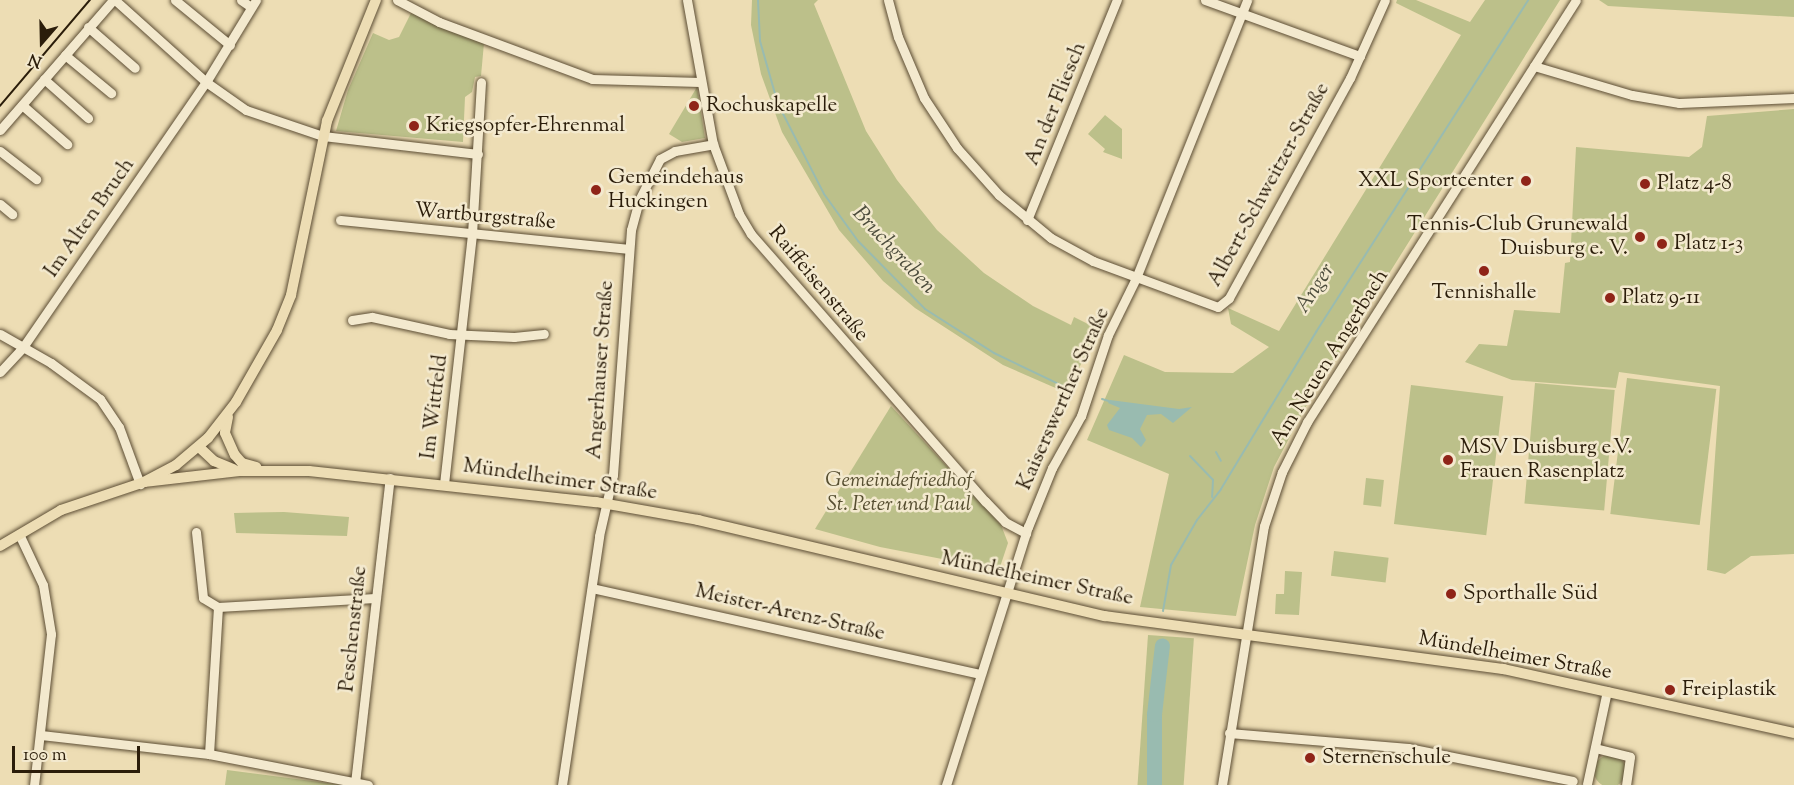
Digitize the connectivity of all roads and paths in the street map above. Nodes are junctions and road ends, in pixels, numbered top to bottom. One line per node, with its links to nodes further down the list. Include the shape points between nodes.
1 (114, 0): 15 (street); 22 (street)
2 (175, 0): 16 (street)
3 (241, 0): 13 (street)
4 (376, 0): 30 (main road)
5 (397, 0): 24 (street, via 439,22 592,79)
6 (687, 0): 24 (street, Raiffeisenstraße)
7 (888, 0): 39 (street, Albert-Schweitzer-Straße, via 906,59 940,124 977,172)
8 (1117, 0): 39 (street, An der Fliesch)
9 (1205, 0): 14 (street)
10 (1247, 0): 14 (street, Kaiserswerther Straße)
11 (1385, 0): 18 (street, Albert-Schweitzer-Straße)
12 (1576, 0): 19 (street, Am Neuen Angerbach)
13 (254, 4): 16 (street, Im Alten Bruch)
14 (1242, 14): 18 (street); 42 (street, Kaiserswerther Straße)
15 (88, 27): 17 (street); 20 (street)
16 (230, 45): 22 (street, Im Alten Bruch)
17 (65, 55): 21 (street); 25 (street)
18 (1360, 56): 42 (street, Albert-Schweitzer-Straße, via 1229,298 1218,307 1211,306)
19 (1534, 66): 26 (street, via 1632,95 1679,103); 65 (street, Am Neuen Angerbach, via 1307,422 1282,472 1264,526)
20 (135, 68)
21 (44, 79): 27 (street); 28 (street)
22 (206, 82): 30 (street, via 246,110); 47 (street, Im Alten Bruch)
23 (481, 82): 34 (street, Im Wittfeld)
24 (700, 82): 32 (street, Raiffeisenstraße)
25 (111, 93)
26 (1794, 98)
27 (22, 105): 29 (street); 31 (street)
28 (88, 118)
29 (0, 130)
30 (323, 136): 34 (street); 49 (main road, via 291,295 273,338)
31 (67, 144)
32 (713, 144): 41 (street, Angerhauser Straße, via 675,151 660,159 639,200); 58 (street, Raiffeisenstraße, via 739,214 766,252 985,501 1005,522)
33 (0, 151): 35 (street)
34 (478, 154): 40 (street, Im Wittfeld)
35 (36, 180)
36 (0, 204): 37 (street)
37 (12, 214)
38 (340, 220): 40 (street, Wartburgstraße)
39 (1027, 220): 42 (street, Albert-Schweitzer-Straße, via 1085,256)
40 (472, 234): 41 (street, Wartburgstraße); 44 (street, Im Wittfeld)
41 (628, 249): 56 (street, Angerhauser Straße, via 613,475)
42 (1136, 278): 58 (street, Kaiserswerther Straße, via 1108,335 1081,416 1052,468)
43 (352, 320): 44 (street, Im Wittfeld, via 372,317)
44 (461, 333): 46 (street, Im Wittfeld, via 514,337); 55 (street, Im Wittfeld)
45 (0, 334): 47 (street)
46 (544, 334)
47 (23, 347): 48 (street, Im Alten Bruch); 54 (street, via 75,380 107,408)
48 (0, 372)
49 (230, 411): 50 (main road); 52 (main road, Mündelheimer Straße, via 225,433 235,455 242,463)
50 (199, 447): 51 (main road, Mündelheimer Straße, via 220,464); 54 (main road)
51 (239, 471): 52 (main road, Mündelheimer Straße); 54 (main road, Mündelheimer Straße)
52 (271, 471): 53 (main road, Mündelheimer Straße)
53 (390, 478): 55 (main road, Mündelheimer Straße); 63 (street, Peschenstraße)
54 (142, 483): 59 (main road, via 61,510)
55 (444, 484): 56 (main road, Mündelheimer Straße)
56 (607, 504): 61 (street, Angerhauser Straße); 62 (main road, Mündelheimer Straße, via 709,522)
57 (196, 532): 64 (street, via 203,597)
58 (1026, 532): 62 (street, Kaiserswerther Straße)
59 (19, 534): 60 (main road); 70 (street, via 36,566 49,609 51,662)
60 (0, 546)
61 (592, 588): 66 (street, Meister-Arenz-Straße); 77 (street, Angerhauser Straße)
62 (1006, 592): 65 (main road, Mündelheimer Straße, via 1105,616); 66 (street, Kaiserswerther Straße)
63 (375, 598): 64 (street); 73 (street, Peschenstraße)
64 (218, 607): 72 (street)
65 (1245, 636): 67 (main road, Mündelheimer Straße, via 1458,662); 68 (street, Am Neuen Angerbach)
66 (980, 674): 78 (street, Kaiserswerther Straße)
67 (1607, 691): 69 (main road, Mündelheimer Straße); 71 (street)
68 (1229, 733): 74 (street, via 1398,747); 79 (street, Am Neuen Angerbach)
69 (1794, 733)
70 (41, 735): 72 (street); 75 (street)
71 (1595, 748): 74 (street); 80 (street, via 1630,757)
72 (209, 754): 73 (street)
73 (355, 783): 76 (street)
74 (1583, 783)
75 (34, 785)
76 (368, 785)
77 (562, 785)
78 (946, 785)
79 (1222, 785)
80 (1626, 785)

